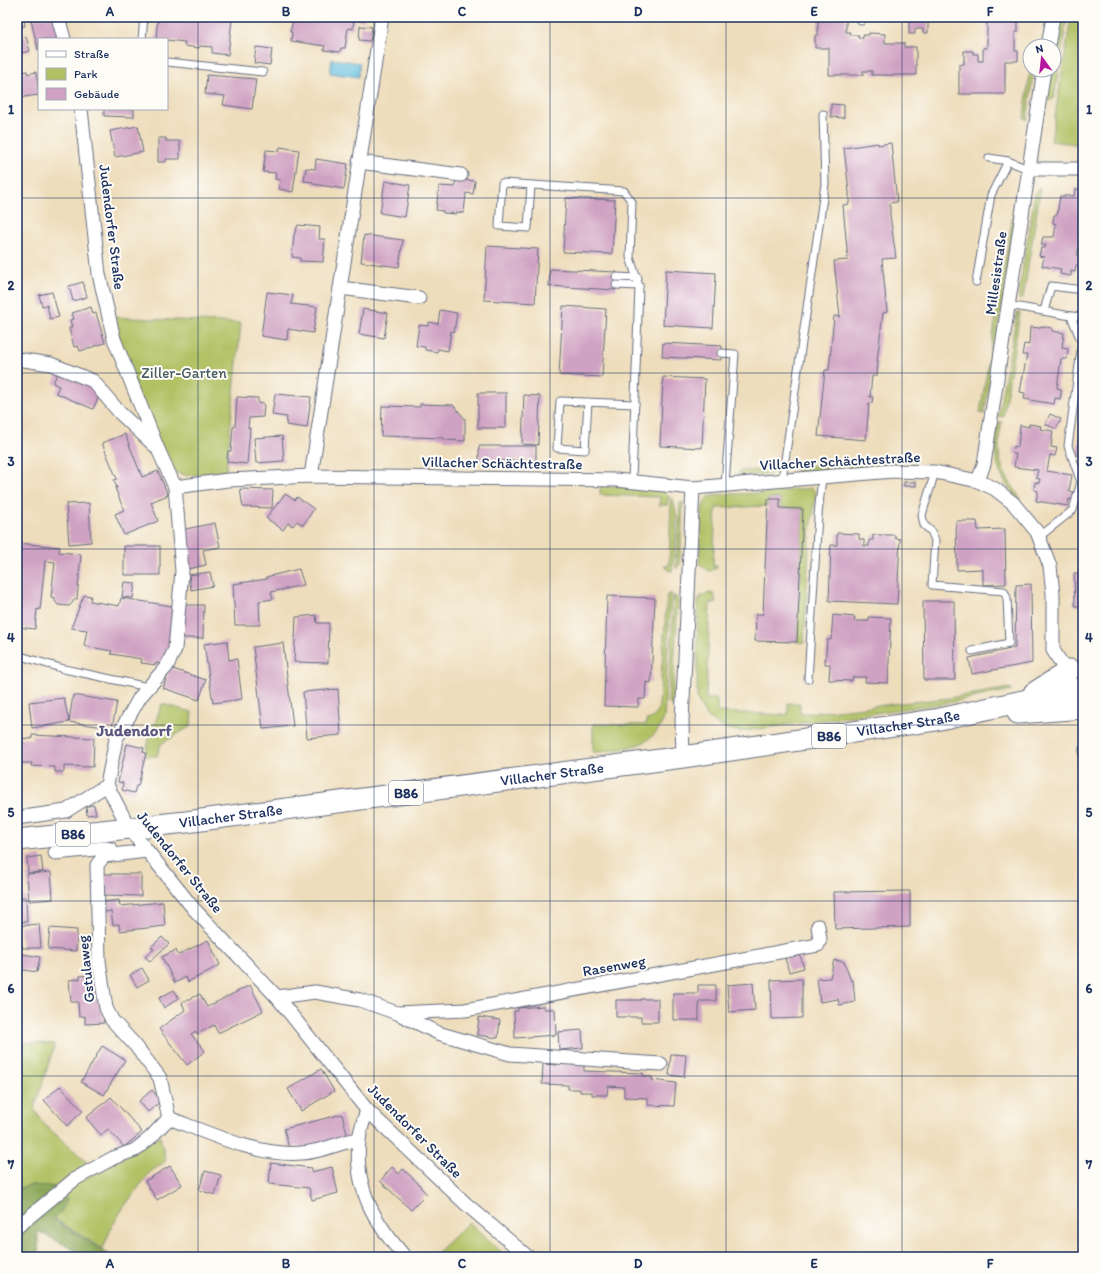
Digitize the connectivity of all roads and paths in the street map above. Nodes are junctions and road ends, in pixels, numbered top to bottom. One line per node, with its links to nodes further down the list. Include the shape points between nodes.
1 (58, 17): 5 (street)
2 (144, 17): 6 (lane)
3 (382, 17): 15 (street)
4 (1053, 17): 7 (street)
5 (64, 38)
6 (142, 38)
7 (1049, 38)
8 (168, 62): 9 (lane)
9 (263, 72)
10 (1043, 78): 17 (street, Millesistraße)
11 (81, 110): 36 (street, Judendorfer Straße, via 98,274 114,339)
12 (823, 114): 40 (lane, via 825,184)
13 (989, 158): 14 (lane)
14 (1008, 161): 17 (lane); 22 (lane, via 991,194)
15 (359, 162): 18 (street); 25 (street)
16 (1083, 168): 17 (street)
17 (1028, 169): 28 (street, Millesistraße)
18 (461, 175)
19 (531, 185): 19 (lane, via 502,184 499,226 528,228); 21 (lane, via 624,191 632,202 630,257)
20 (616, 277): 21 (lane)
21 (638, 278): 24 (lane)
22 (976, 282)
23 (616, 285): 24 (lane)
24 (639, 286): 35 (lane)
25 (340, 288): 27 (street); 38 (street)
26 (1083, 290): 29 (lane, via 1052,286)
27 (419, 298)
28 (1008, 305): 29 (lane); 42 (street, Millesistraße, via 984,464)
29 (1044, 311): 30 (lane)
30 (1072, 316): 31 (lane); 46 (lane, via 1082,343 1068,446 1081,482 1073,510)
31 (1083, 317)
32 (721, 353): 43 (lane, via 735,354)
33 (17, 359): 36 (street, via 50,364 92,381 120,413)
34 (588, 402): 34 (lane, via 560,401 557,448 585,450); 35 (lane)
35 (635, 404): 41 (lane)
36 (157, 447): 44 (street, Judendorfer Straße)
37 (935, 472): 39 (street, Villacher Schächtestraße, via 893,471); 42 (street, Villacher Schächtestraße); 47 (lane, via 922,515 924,525 931,531 935,540 932,585 1004,591 1007,598 1009,643)
38 (311, 476): 41 (street, Villacher Schächtestraße); 44 (street, Villacher Schächtestraße, via 228,480)
39 (822, 477): 40 (street, Villacher Schächtestraße); 50 (lane)
40 (782, 480): 43 (street, Villacher Schächtestraße)
41 (632, 481): 45 (street, Villacher Schächtestraße)
42 (978, 481): 46 (street, Villacher Schächtestraße, via 995,489 1013,503)
43 (725, 484): 45 (street, Villacher Schächtestraße)
44 (175, 487): 51 (street, Judendorfer Straße, via 182,571 175,649 167,666)
45 (693, 488): 56 (street, via 682,721)
46 (1039, 537): 49 (street, Villacher Schächtestraße, via 1050,566 1054,650)
47 (972, 651)
48 (17, 655): 51 (lane)
49 (1070, 670): 53 (main road, via 1045,687)
50 (808, 679)
51 (148, 687): 57 (street, Judendorfer Straße, via 116,739)
52 (1083, 688): 53 (main road, Villacher Straße / B86)
53 (1009, 704): 55 (main road, Villacher Straße / B86)
54 (1083, 708): 55 (main road)
55 (935, 720): 56 (main road, Villacher Straße / B86)
56 (683, 757): 59 (main road, Villacher Straße / B86)
57 (107, 785): 58 (street, via 66,811); 59 (street, Judendorfer Straße)
58 (17, 818)
59 (129, 828): 60 (main road, Villacher Straße / B86); 61 (street, Judendorfer Straße)
60 (17, 840)
61 (147, 851): 63 (street, Gstulaweg); 65 (street, Judendorfer Straße, via 193,908)
62 (55, 853): 63 (street, Gstulaweg, via 106,848 111,849)
63 (112, 855): 69 (street, Gstulaweg, via 104,856 97,865 99,961 106,1008 112,1020 136,1045 160,1078)
64 (818, 926): 66 (street, Rasenweg, via 818,945 465,1010)
65 (277, 997): 66 (street, Rasenweg, via 315,992 360,1000); 68 (street, Judendorfer Straße)
66 (397, 1013): 67 (street, Rasenweg, via 438,1033 510,1054)
67 (661, 1064)
68 (367, 1110): 70 (street); 73 (street, Judendorfer Straße, via 466,1204)
69 (169, 1118): 70 (street, via 231,1142 289,1153 302,1154); 71 (street, via 135,1150 75,1179)
70 (359, 1139): 72 (street, via 360,1176 364,1194 381,1225)
71 (17, 1227)
72 (405, 1257)
73 (528, 1257)

